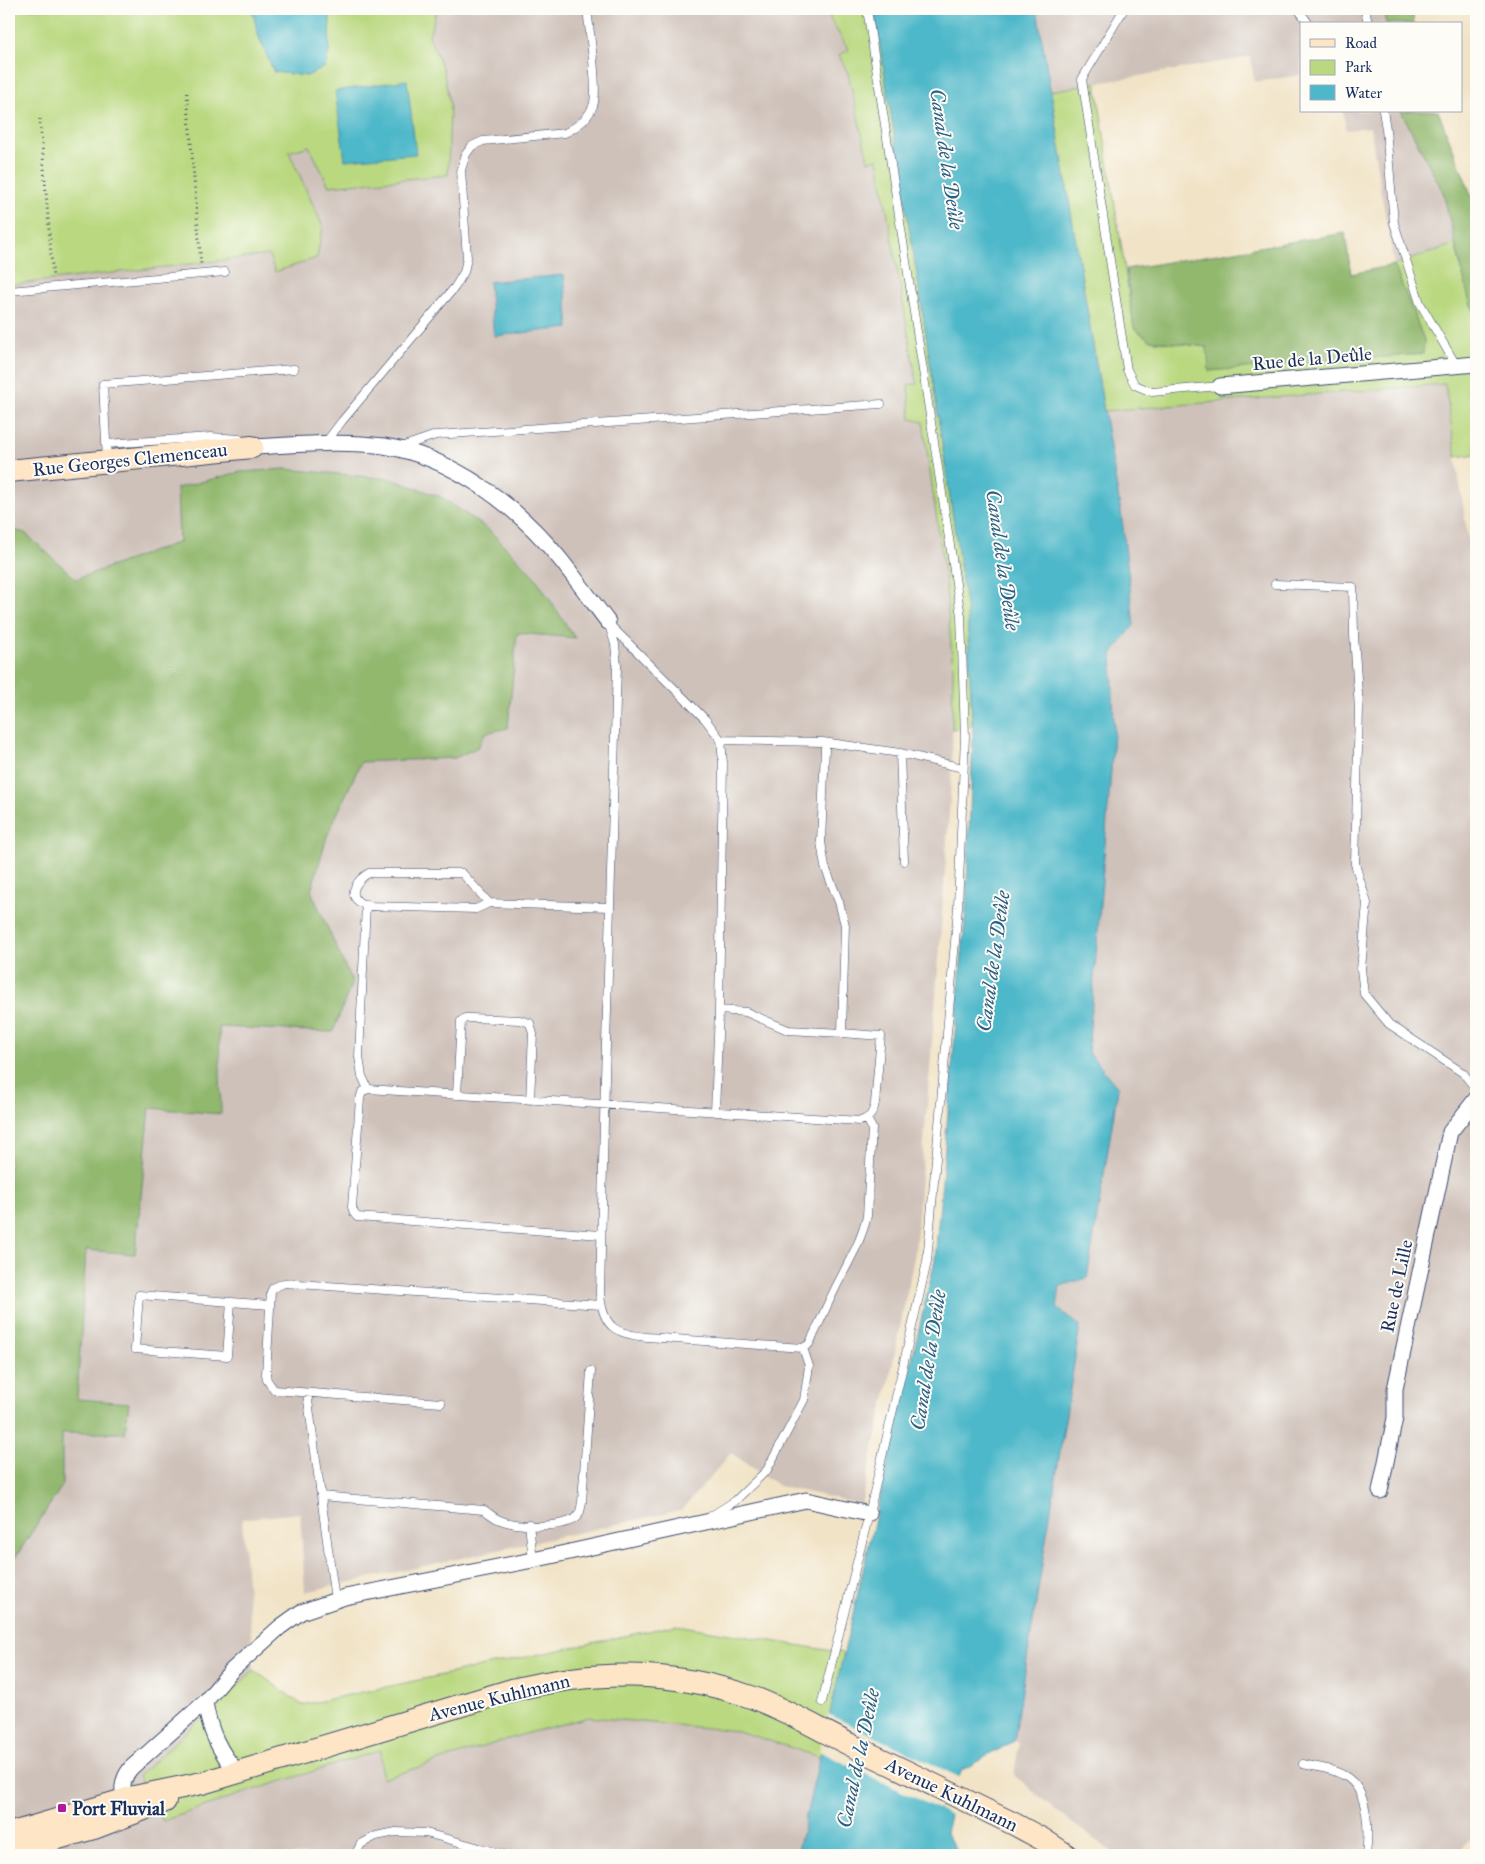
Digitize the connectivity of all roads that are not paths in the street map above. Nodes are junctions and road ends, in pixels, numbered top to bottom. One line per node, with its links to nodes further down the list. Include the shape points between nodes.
1 (587, 9): 16 (lane, via 595,92 593,106 586,118 565,133 483,141 472,146 461,170 467,239 464,272)
2 (867, 9): 27 (lane, via 961,616)
3 (1124, 9): 14 (lane, Rue de la Deûle, via 1082,80 1127,370 1135,385 1152,392)
4 (1298, 9): 6 (lane)
5 (1366, 9): 7 (lane)
6 (1308, 22)
7 (1368, 22)
8 (1383, 112): 12 (lane, via 1394,223 1420,303)
9 (225, 272): 10 (lane)
10 (9, 291)
11 (1476, 364): 12 (street, Rue de la Deûle)
12 (1456, 365): 14 (street, Rue de la Deûle)
13 (294, 370): 20 (lane, via 103,384)
14 (1220, 386)
15 (880, 404): 19 (lane, via 436,435)
16 (326, 442): 17 (street); 19 (street)
17 (278, 446): 18 (street); 20 (lane, via 212,437)
18 (252, 447): 20 (street, Rue Georges Clemenceau)
19 (397, 449): 23 (street, via 441,464 475,482 511,508 558,557)
20 (107, 453): 21 (street, Rue Georges Clemenceau)
21 (9, 471)
22 (1276, 584): 35 (lane, via 1353,588 1359,709 1355,864 1366,903 1361,969 1364,994 1389,1024 1463,1073)
23 (608, 622): 24 (lane, via 693,707); 31 (lane, via 617,666)
24 (721, 740): 26 (lane, via 823,742); 32 (lane)
25 (825, 748): 33 (lane, via 821,842 825,868 845,925)
26 (900, 753): 27 (lane); 28 (lane)
27 (963, 768): 52 (lane, via 958,907 927,1262)
28 (904, 861)
29 (489, 903): 30 (lane, via 476,909); 30 (lane, via 462,873 369,872 359,878 354,896); 31 (lane)
30 (366, 904): 34 (lane, via 359,1057)
31 (610, 907): 39 (lane)
32 (719, 1010): 33 (lane, via 746,1012 788,1030); 40 (lane)
33 (842, 1034): 41 (lane, via 881,1036 875,1103 873,1113)
34 (368, 1089): 36 (lane); 42 (lane, via 362,1092 360,1099 352,1207 358,1217)
35 (1476, 1089)
36 (457, 1095): 38 (lane); 38 (lane, via 461,1021 465,1018 520,1020 530,1024 533,1034)
37 (1476, 1099): 50 (street, Rue de Lille, via 1450,1132 1395,1389 1395,1418)
38 (530, 1100): 39 (lane)
39 (604, 1105): 40 (lane); 42 (lane)
40 (714, 1112): 41 (lane)
41 (867, 1119): 46 (lane, via 872,1128 867,1216 855,1251 809,1344)
42 (601, 1235): 45 (lane)
43 (231, 1302): 43 (lane, via 138,1295 135,1349 227,1356); 44 (lane)
44 (270, 1305): 45 (lane, via 273,1288 284,1283); 48 (lane, via 266,1380 274,1390)
45 (601, 1305): 46 (lane, via 615,1330 629,1335)
46 (804, 1348): 54 (lane, via 809,1366 804,1400 767,1470 735,1501)
47 (591, 1371): 53 (lane, via 579,1514 566,1524)
48 (307, 1393): 49 (lane); 51 (lane)
49 (440, 1403)
50 (1380, 1491)
51 (321, 1496): 53 (lane, via 484,1510 504,1522); 56 (lane)
52 (869, 1514): 54 (street, via 806,1500); 58 (lane)
53 (529, 1524): 55 (lane)
54 (698, 1524): 55 (street)
55 (533, 1560): 56 (street)
56 (335, 1600): 57 (street, via 300,1612 231,1671)
57 (205, 1702): 60 (street, via 216,1742); 61 (street, via 131,1768 122,1785)
58 (822, 1702)
59 (1303, 1764): 68 (lane, via 1348,1778 1360,1792 1368,1820)
60 (238, 1772): 61 (street, Avenue Kuhlmann); 67 (street, Avenue Kuhlmann, via 495,1694 563,1679 602,1675 661,1676 751,1698 1042,1839)
61 (126, 1808): 62 (street, Avenue Kuhlmann); 63 (street, Avenue Kuhlmann, via 84,1831)
62 (9, 1834)
63 (9, 1852)
64 (479, 1852): 65 (lane, via 426,1833 396,1832 376,1836 361,1844); 66 (lane)
65 (355, 1855)
66 (508, 1855)
67 (1066, 1855)
68 (1366, 1855)

